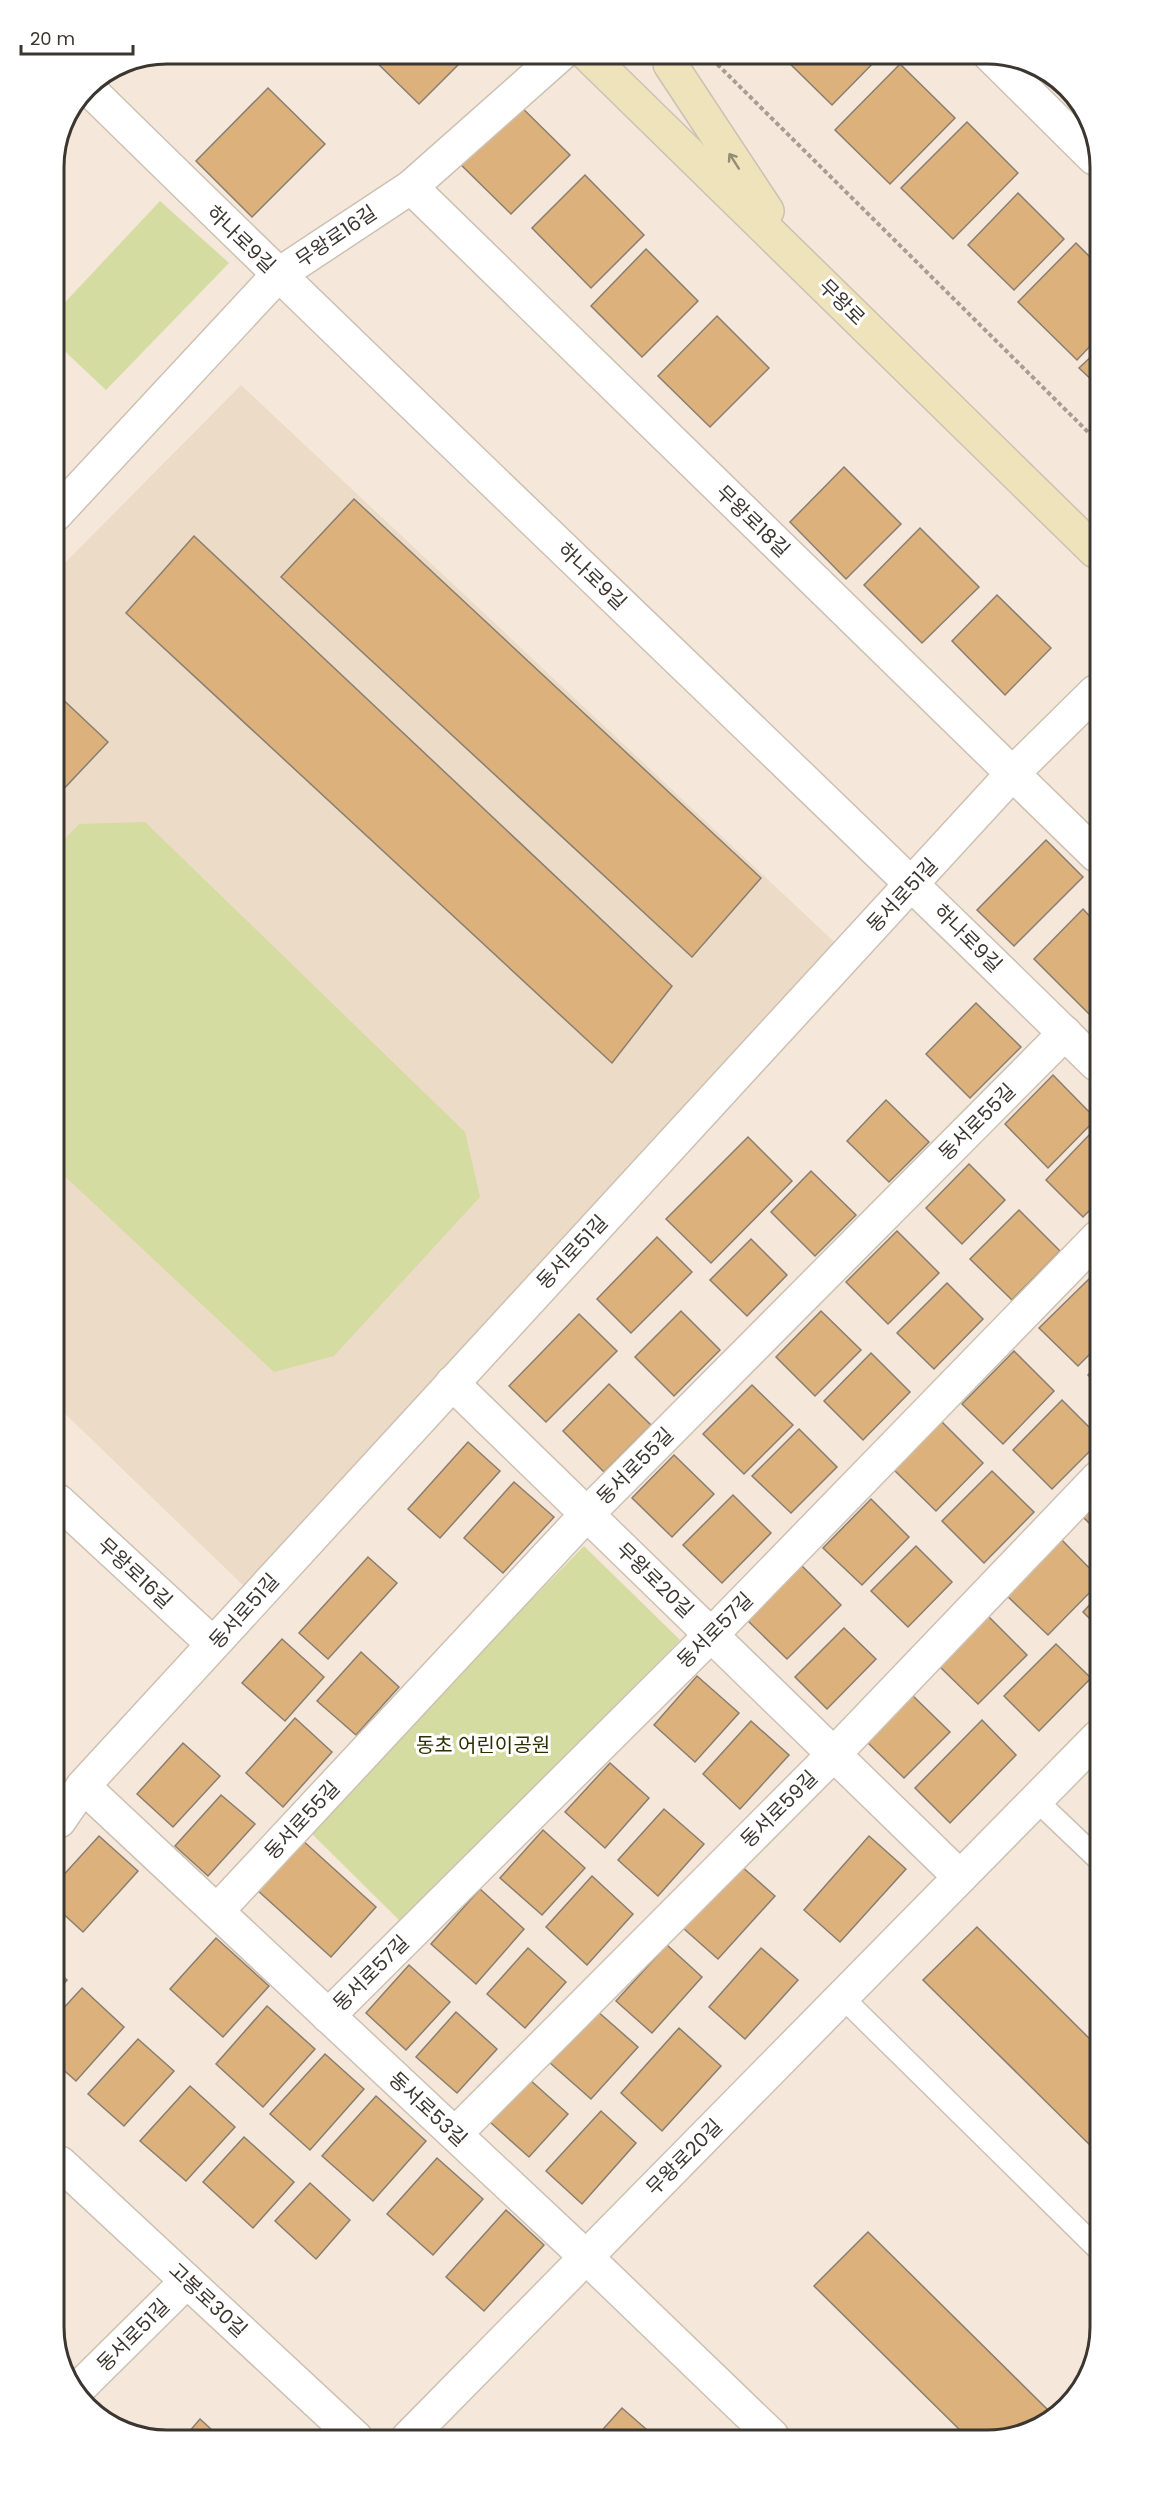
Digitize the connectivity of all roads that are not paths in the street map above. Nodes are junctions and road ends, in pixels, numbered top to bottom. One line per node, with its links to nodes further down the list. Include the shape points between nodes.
1 (549, 64): 7 (street, 무왕로16길)
2 (598, 65): 8 (street, 무왕로)
3 (670, 65): 8 (street, one-way to 3)
4 (1001, 66): 6 (street)
5 (95, 95): 9 (street, 하나로9길)
6 (1089, 153)
7 (411, 187): 9 (street, 무왕로16길); 13 (street, 무왕로18길)
8 (801, 262): 11 (street, 무왕로)
9 (278, 275): 10 (street, 무왕로16길); 15 (street, 하나로9길)
10 (65, 504)
11 (1090, 546)
12 (1090, 697): 13 (street, 동서로51길)
13 (1012, 773): 14 (street, 무왕로18길); 15 (street, 동서로51길)
14 (1090, 849)
15 (913, 883): 16 (street, 하나로9길); 19 (street, 동서로51길)
16 (1065, 1033): 17 (street, 하나로9길); 22 (street, 동서로55길)
17 (1090, 1058)
18 (1090, 1245): 23 (street, 동서로57길)
19 (452, 1383): 22 (street, 무왕로20길); 24 (street, 동서로51길)
20 (1090, 1486): 26 (street, 동서로59길)
21 (64, 1507): 24 (street, 무왕로16길)
22 (587, 1514): 23 (street, 무왕로20길); 32 (street, 동서로55길)
23 (711, 1635): 26 (street, 무왕로20길); 34 (street, 동서로57길)
24 (213, 1644): 27 (street, 동서로51길)
25 (1090, 1745): 28 (street, 무왕로20길)
26 (834, 1754): 31 (street, 무왕로20길); 35 (street, 동서로59길)
27 (83, 1786): 29 (street, 동서로51길); 32 (street, 동서로53길)
28 (1036, 1800): 30 (lane); 31 (street, 무왕로20길)
29 (64, 1813)
30 (1090, 1851)
31 (960, 1877): 33 (street, 무왕로20길)
32 (217, 1911): 34 (street, 동서로53길)
33 (842, 1997): 37 (lane); 38 (street, 무왕로20길)
34 (328, 2016): 35 (street, 동서로53길)
35 (455, 2134): 38 (street, 동서로53길)
36 (64, 2167): 39 (street, 고봉로30길)
37 (1090, 2241)
38 (586, 2257): 42 (street, 무왕로20길); 43 (street, 동서로53길)
39 (188, 2281): 40 (street, 동서로51길); 41 (street, 고봉로30길)
40 (83, 2384)
41 (347, 2429)
42 (417, 2429)
43 (765, 2430)

